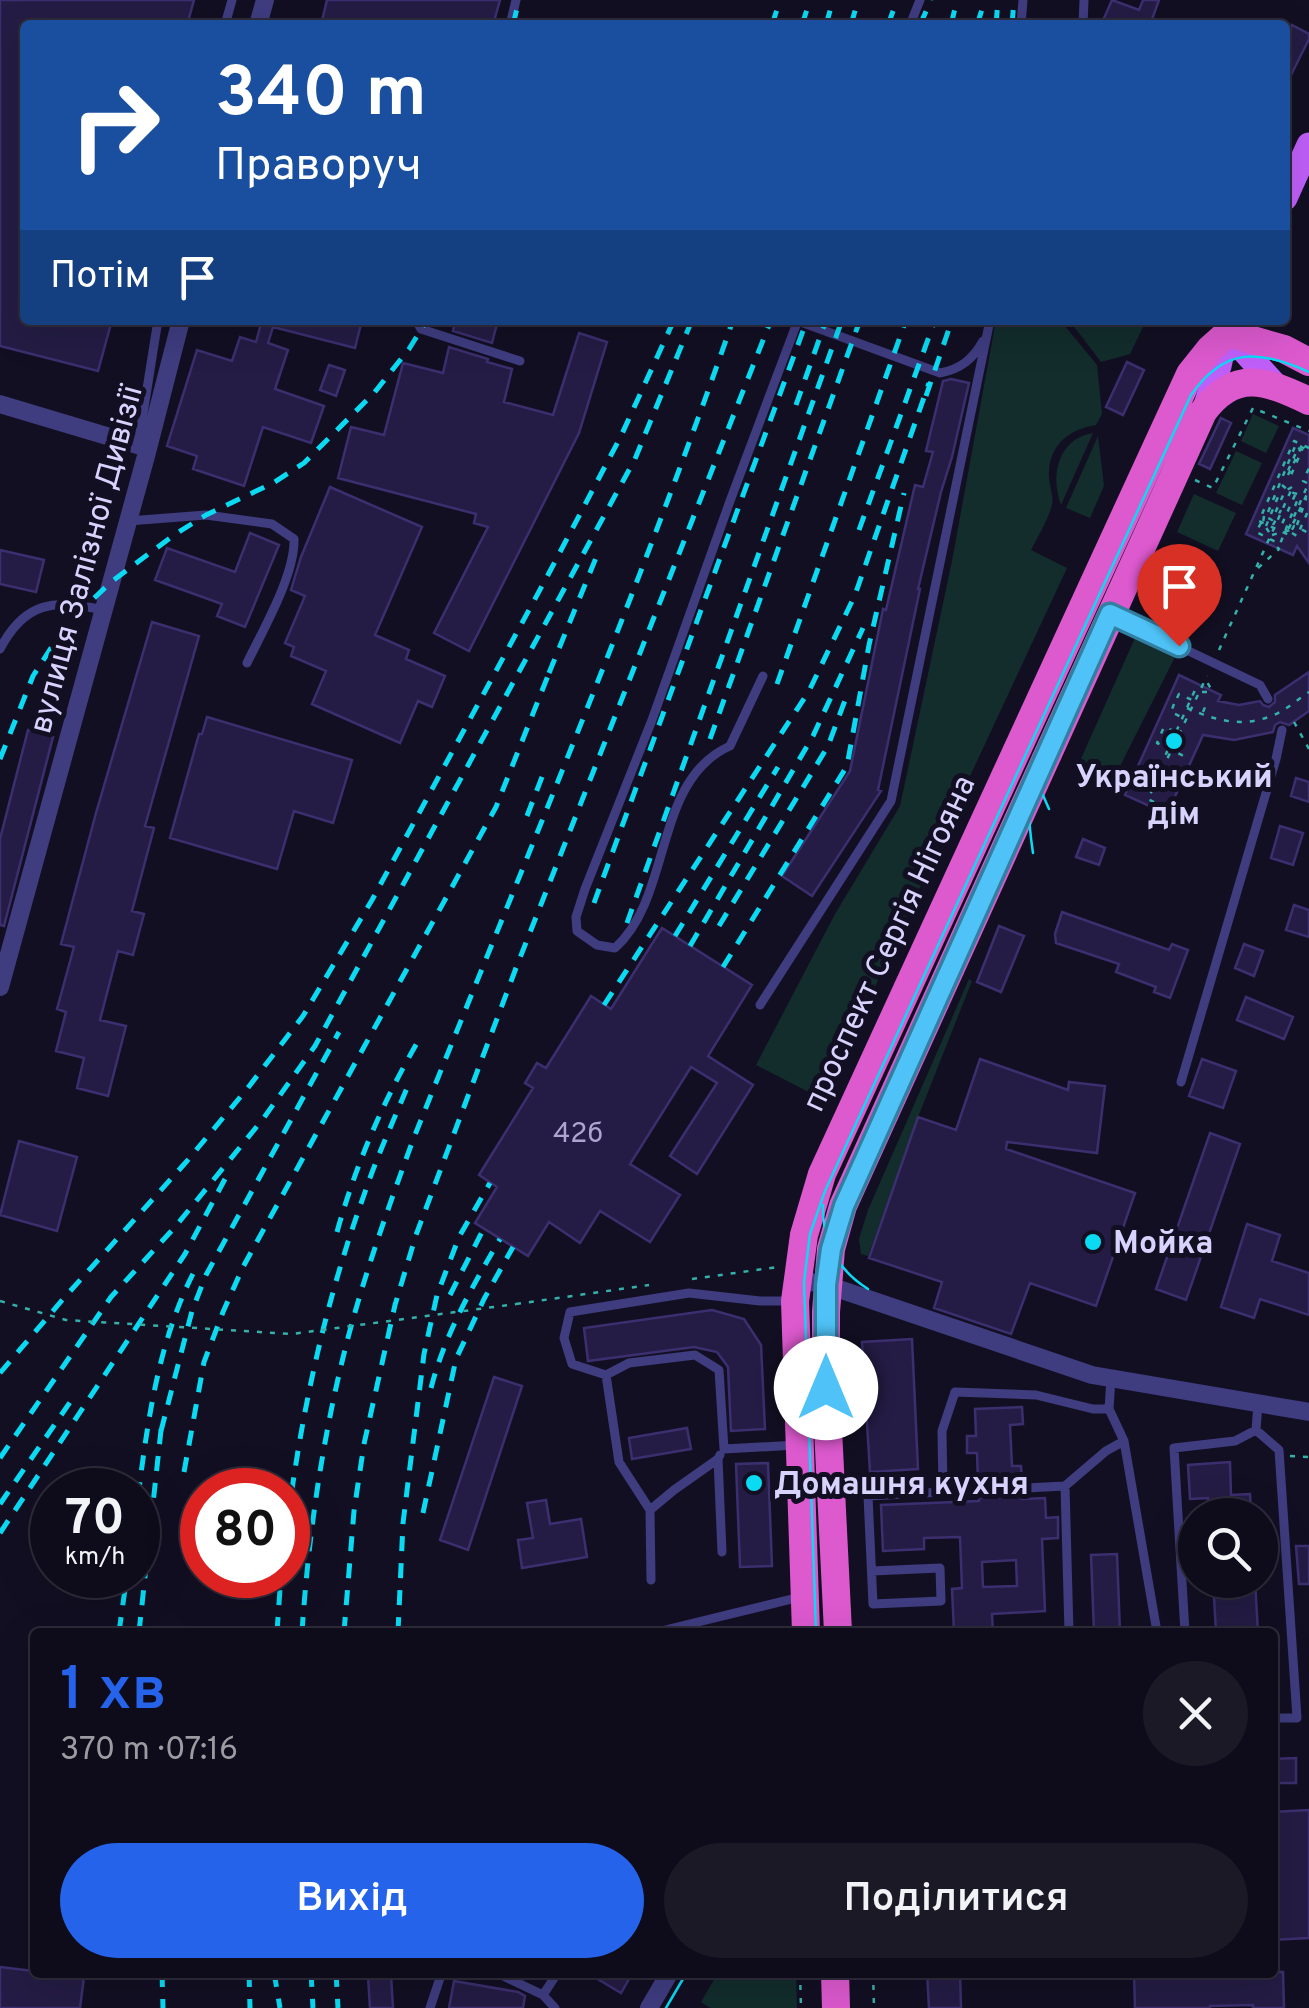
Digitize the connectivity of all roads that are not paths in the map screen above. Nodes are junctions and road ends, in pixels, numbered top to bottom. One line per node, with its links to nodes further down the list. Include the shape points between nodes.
1 (1309, 146): 2 (main road)
2 (1290, 187)
3 (157, 325): 16 (lane)
4 (179, 325): 16 (street, вулиця Залізної Дивізії)
5 (419, 325): 10 (lane)
6 (796, 325): 22 (lane, via 585,889 578,932 615,948 629,935 686,784 730,746)
7 (809, 325): 8 (lane, via 940,373 973,358)
8 (990, 325): 26 (lane, via 891,801)
9 (1228, 327): 11 (highway); 12 (main road); 15 (main road, проспект Сергія Нігояна); 29 (highway, проспект Сергія Нігояна, via 1174,404 833,1148 812,1204)
10 (520, 361)
11 (1309, 362)
12 (1275, 384): 13 (highway); 15 (highway, via 1226,389)
13 (1309, 401)
14 (0, 404): 16 (street)
15 (1203, 412): 19 (highway, проспект Сергія Нігояна)
16 (143, 447): 17 (street, вулиця Залізної Дивізії)
17 (128, 520): 18 (street, вулиця Залізної Дивізії); 21 (lane, via 206,516 272,524 294,539 286,579)
18 (103, 610): 20 (lane, via 63,603 36,607); 25 (street, вулиця Залізної Дивізії)
19 (1110, 614): 23 (lane, via 1260,684); 28 (highway, проспект Сергія Нігояна, via 844,1206)
20 (0, 649)
21 (248, 663)
22 (763, 676)
23 (1268, 700)
24 (1282, 730): 27 (lane)
25 (0, 987)
26 (760, 1005)
27 (1181, 1082)
28 (826, 1285): 29 (street, via 812,1282); 31 (street); 49 (highway, проспект Сергія Нігояна)
29 (796, 1292): 30 (lane, via 760,1301 689,1292 570,1312 564,1338 572,1364); 37 (highway, проспект Сергія Нігояна)
30 (606, 1375): 38 (lane, via 629,1363 695,1355 719,1370); 42 (lane, via 619,1462)
31 (1110, 1378): 32 (street); 33 (lane)
32 (1258, 1403): 34 (street); 35 (lane)
33 (1110, 1409): 36 (lane); 41 (lane, via 1036,1395 955,1392 942,1431)
34 (1309, 1412)
35 (1256, 1430): 52 (lane, via 1236,1441 1174,1448); 53 (lane, via 1279,1456)
36 (1124, 1441): 40 (lane); 51 (lane)
37 (800, 1445): 38 (lane); 46 (highway, проспект Сергія Нігояна)
38 (724, 1449): 39 (lane)
39 (718, 1459): 42 (lane); 43 (lane)
40 (1065, 1486): 41 (lane); 50 (lane)
41 (943, 1492): 44 (lane, via 868,1496)
42 (650, 1510): 45 (lane)
43 (722, 1552)
44 (872, 1570): 44 (lane, via 873,1604 942,1600 940,1568)
45 (651, 1580)
46 (805, 1596): 47 (lane); 48 (highway, проспект Сергія Нігояна)
47 (673, 1628)
48 (806, 1628)
49 (838, 1628)
50 (1069, 1628)
51 (1156, 1628)
52 (1186, 1628)
53 (1294, 1674): 54 (lane); 55 (lane, via 1298,1718)
54 (1309, 1674)
55 (1278, 1718)
56 (440, 1978): 62 (lane)
57 (508, 1978): 61 (lane)
58 (554, 1978): 61 (lane)
59 (666, 1978): 64 (street)
60 (834, 1978): 65 (highway)
61 (543, 1995): 63 (lane)
62 (430, 2008)
63 (556, 2008)
64 (649, 2008)
65 (836, 2008)

